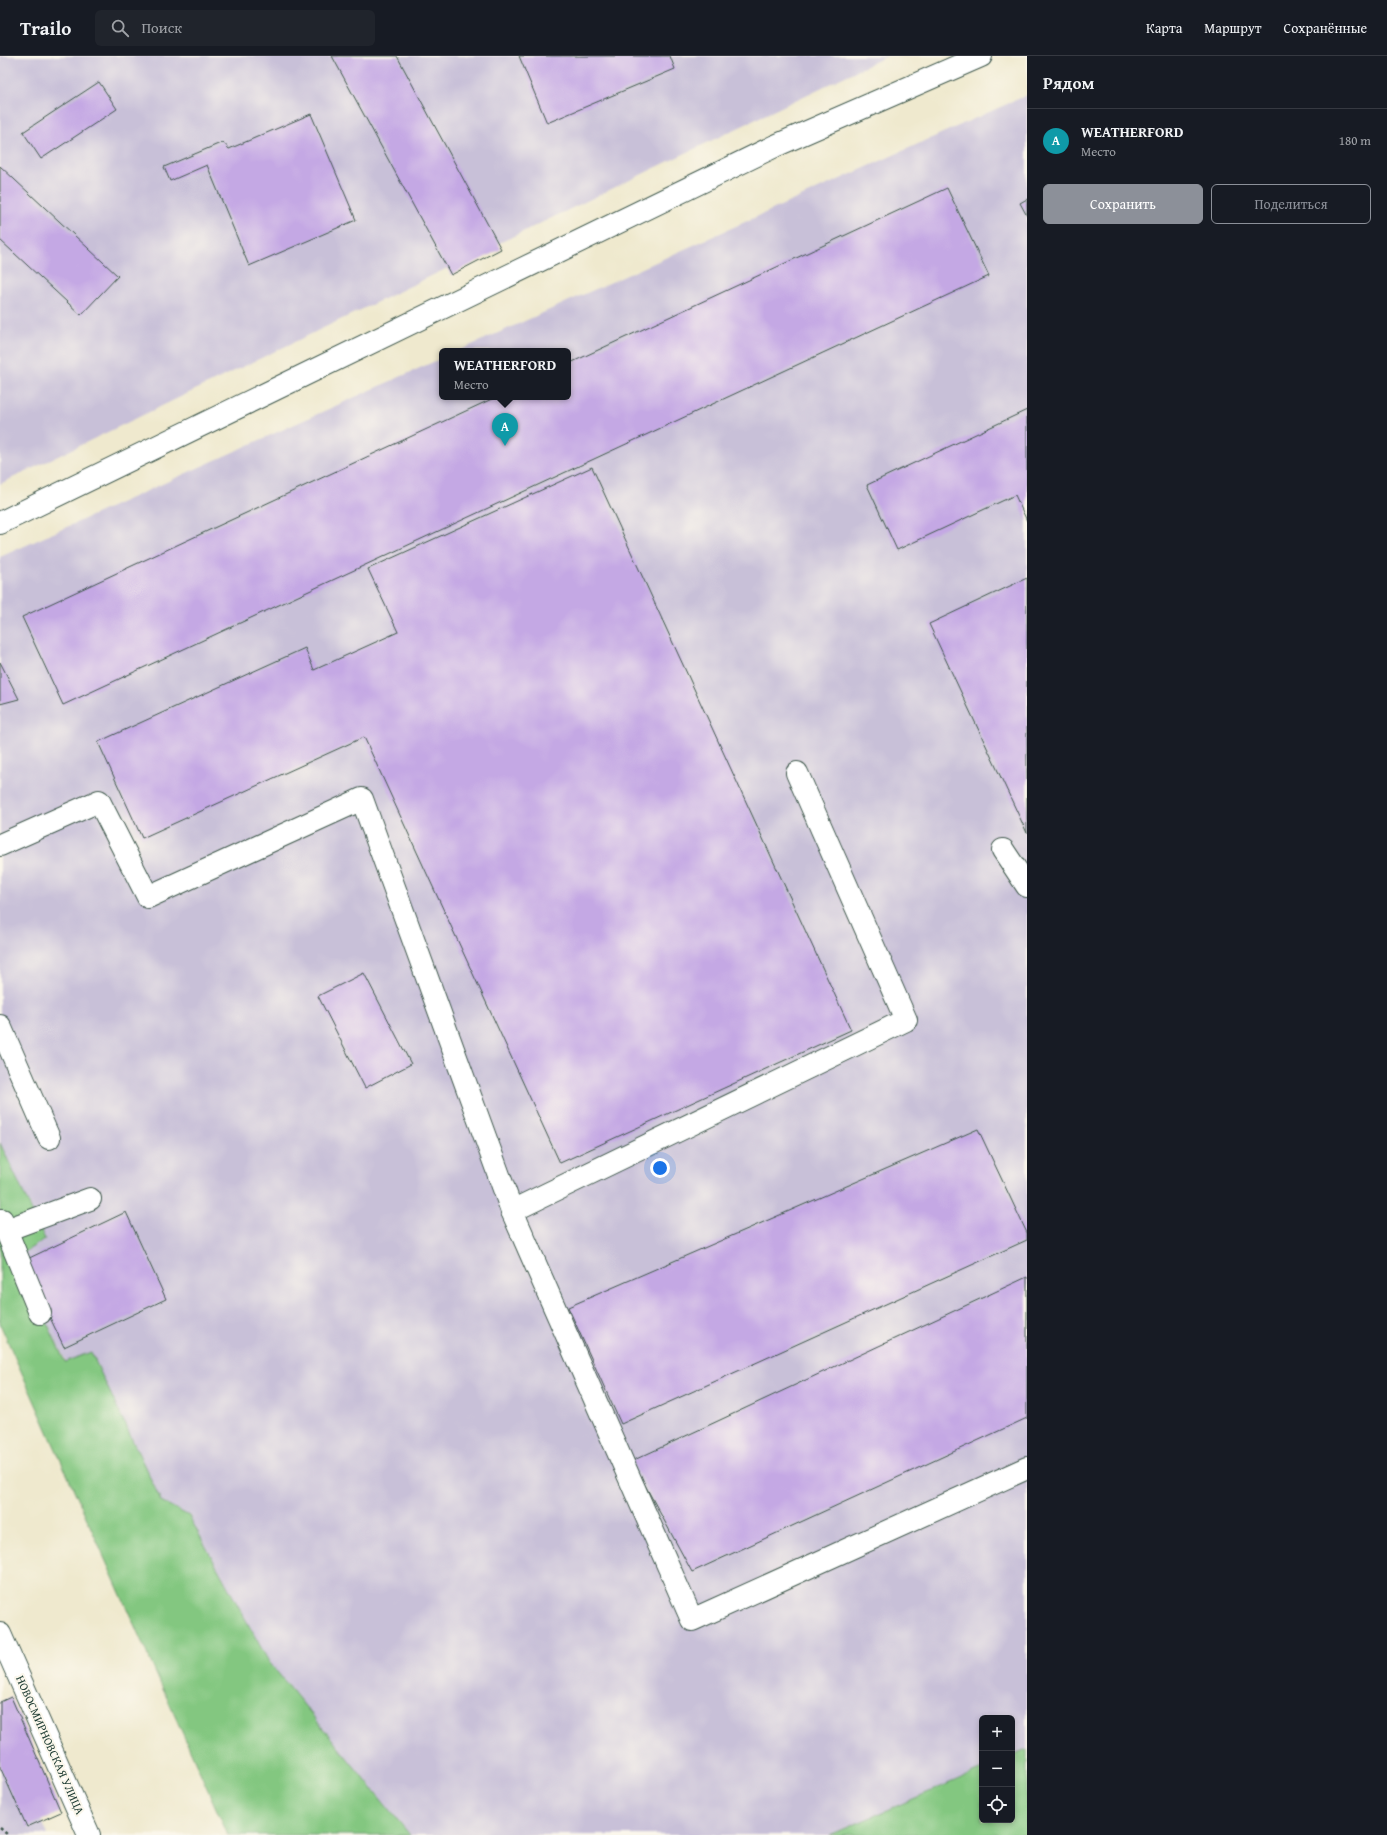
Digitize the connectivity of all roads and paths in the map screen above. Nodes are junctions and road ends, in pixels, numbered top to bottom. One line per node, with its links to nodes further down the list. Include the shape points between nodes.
1 (981, 56): 2 (street, via 775,146)
2 (0, 523)
3 (797, 773): 10 (street, via 906,1020)
4 (0, 845): 10 (street, via 99,801 148,897 362,799)
5 (1003, 850): 6 (street)
6 (1027, 886)
7 (0, 1026): 8 (street)
8 (49, 1138)
9 (90, 1198): 11 (street)
10 (512, 1211): 13 (street, via 692,1620)
11 (3, 1225): 12 (street)
12 (40, 1313)
13 (1027, 1468)
14 (0, 1634): 17 (street, НОВОСМИРНОВСКАЯ УЛИЦА)
15 (0, 1828): 16 (path)
16 (8, 1835)
17 (90, 1835)

